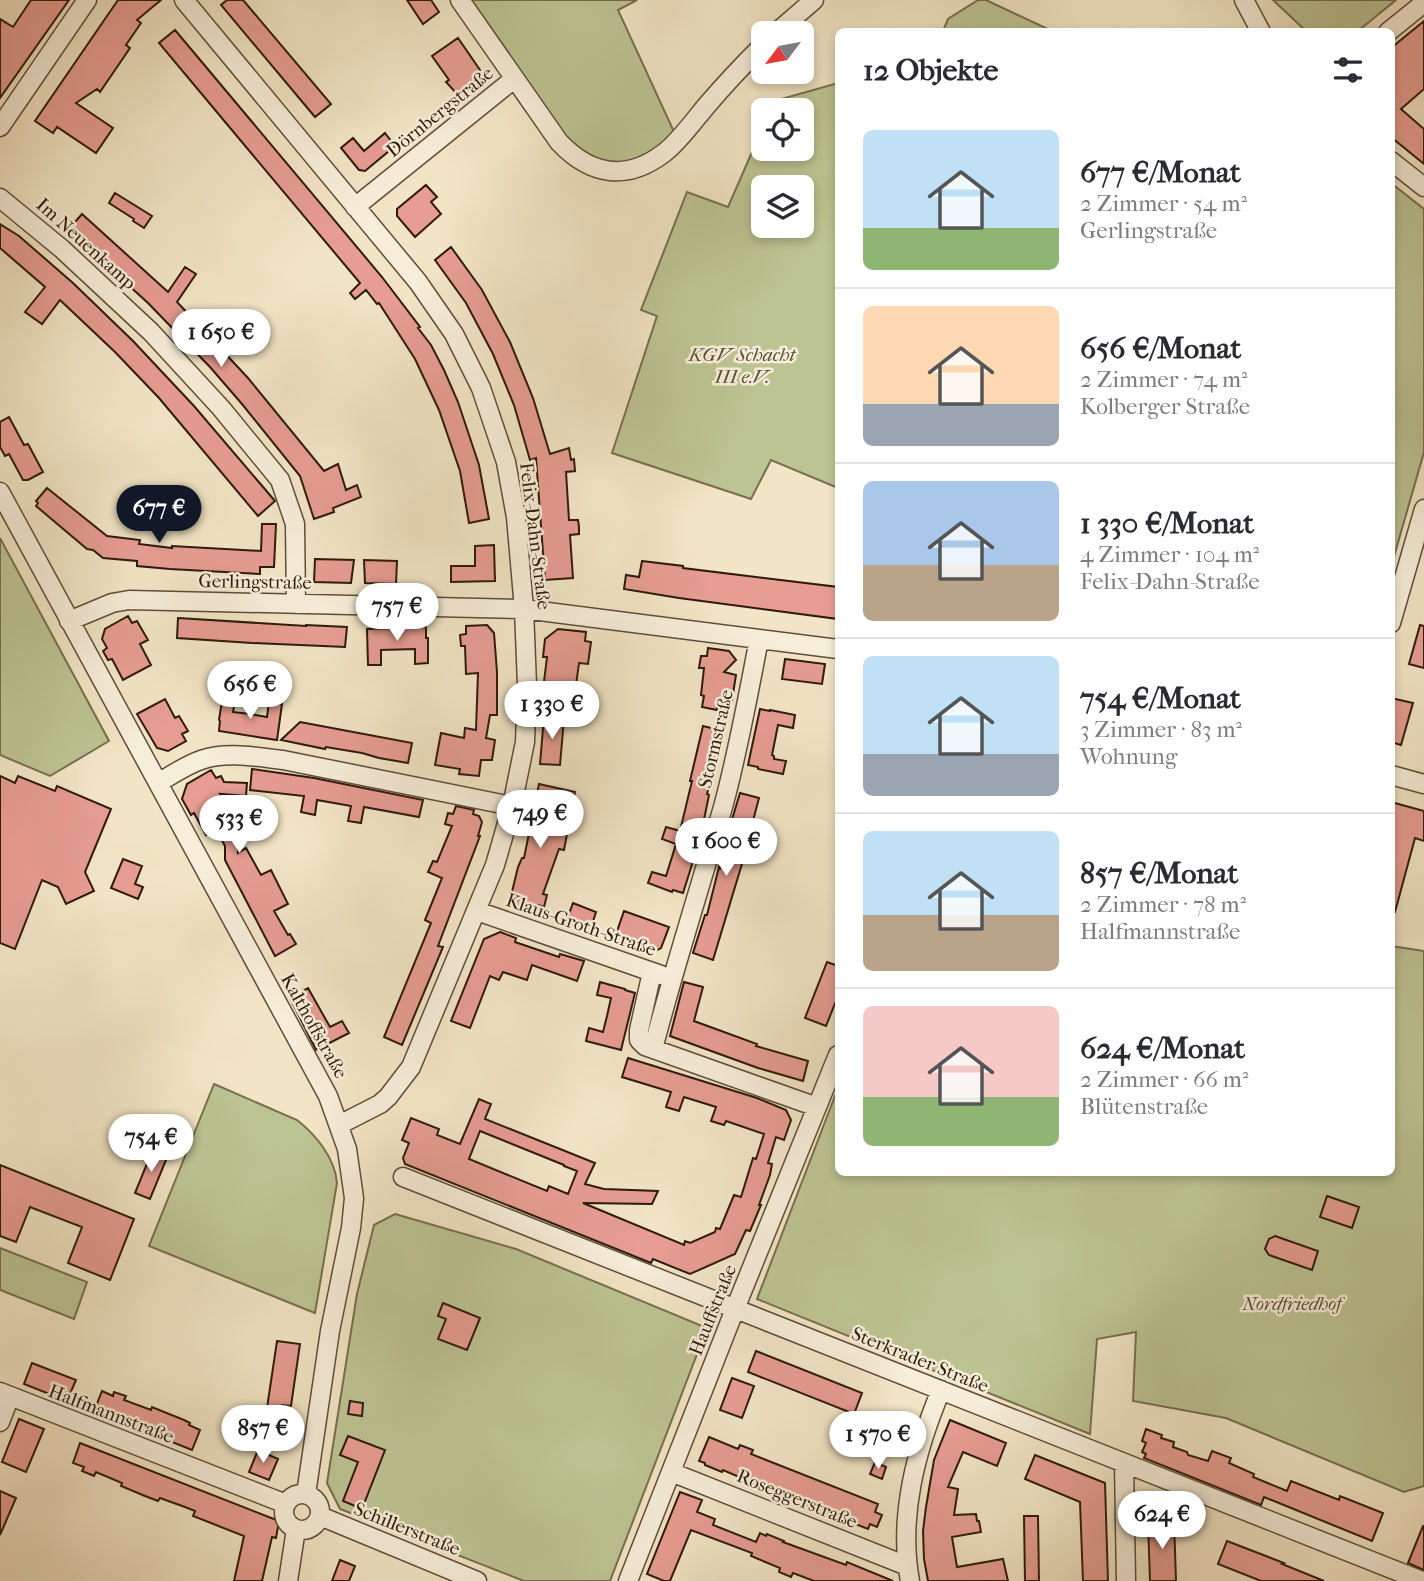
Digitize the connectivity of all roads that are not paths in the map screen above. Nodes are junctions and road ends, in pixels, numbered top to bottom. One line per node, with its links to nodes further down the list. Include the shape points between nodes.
1 (87, 0): 12 (street)
2 (184, 0): 16 (street, Felix-Dahn-Straße)
3 (460, 0): 11 (street)
4 (814, 0): 7 (street)
5 (1244, 0): 8 (street)
6 (1424, 3): 9 (street)
7 (790, 21)
8 (1259, 28)
9 (1393, 28)
10 (751, 57): 11 (street, Dörnbergstraße, via 667,152 650,163 622,171 591,167 572,155)
11 (514, 79): 16 (street, Dörnbergstraße)
12 (0, 127)
13 (1395, 164): 14 (street)
14 (1424, 187)
15 (0, 198): 19 (street, Im Neuenkamp, via 151,331 280,481 295,524)
16 (355, 208): 20 (street, Felix-Dahn-Straße, via 418,282 454,334 481,388 506,462)
17 (0, 492): 22 (street)
18 (1424, 509): 21 (street)
19 (296, 604): 20 (street, Gerlingstraße); 22 (street, Gerlingstraße, via 129,600)
20 (524, 609): 23 (street, Gerlingstraße); 28 (street, Felix-Dahn-Straße, via 525,742)
21 (1395, 609)
22 (69, 621): 26 (street, Kalthoffstraße)
23 (759, 639): 24 (street, Gerlingstraße); 31 (street, Stormstraße, via 723,805)
24 (835, 649)
25 (1395, 776): 27 (street)
26 (158, 783): 28 (street, via 200,760 246,756); 35 (street, Kalthoffstraße, via 328,1096)
27 (1424, 784)
28 (512, 806): 29 (street, Felix-Dahn-Straße)
29 (477, 911): 30 (street, Klaus-Groth-Straße); 35 (street, Felix-Dahn-Straße, via 411,1067 380,1104)
30 (652, 972): 31 (street, Klaus-Groth-Straße); 32 (street, via 639,1040)
31 (671, 979): 32 (street, Stormstraße)
32 (653, 1049): 34 (street)
33 (835, 1062): 34 (street, Hauffstraße)
34 (817, 1107): 37 (street, Hauffstraße)
35 (339, 1125): 43 (street, Kalthoffstraße, via 347,1149 353,1208)
36 (403, 1177): 37 (street, Sterkrader Straße)
37 (736, 1309): 38 (street, Sterkrader Straße); 42 (street, Hauffstraße)
38 (941, 1390): 41 (street, Sterkrader Straße); 47 (street, via 915,1465 906,1514)
39 (5, 1394): 40 (street); 44 (street, Halfmannstraße)
40 (0, 1422)
41 (1124, 1463): 51 (street); 52 (street, Sterkrader Straße)
42 (671, 1472): 47 (street, Roseggerstraße); 50 (street, Hauffstraße)
43 (306, 1494): 44 (street, via 294,1496); 45 (street, via 316,1500)
44 (286, 1504): 46 (street, via 287,1522)
45 (320, 1516): 46 (street, via 314,1527); 49 (street, Schillerstraße)
46 (296, 1529): 48 (street)
47 (909, 1573)
48 (288, 1581)
49 (477, 1581)
50 (628, 1581)
51 (1126, 1581)
52 (1422, 1581)

